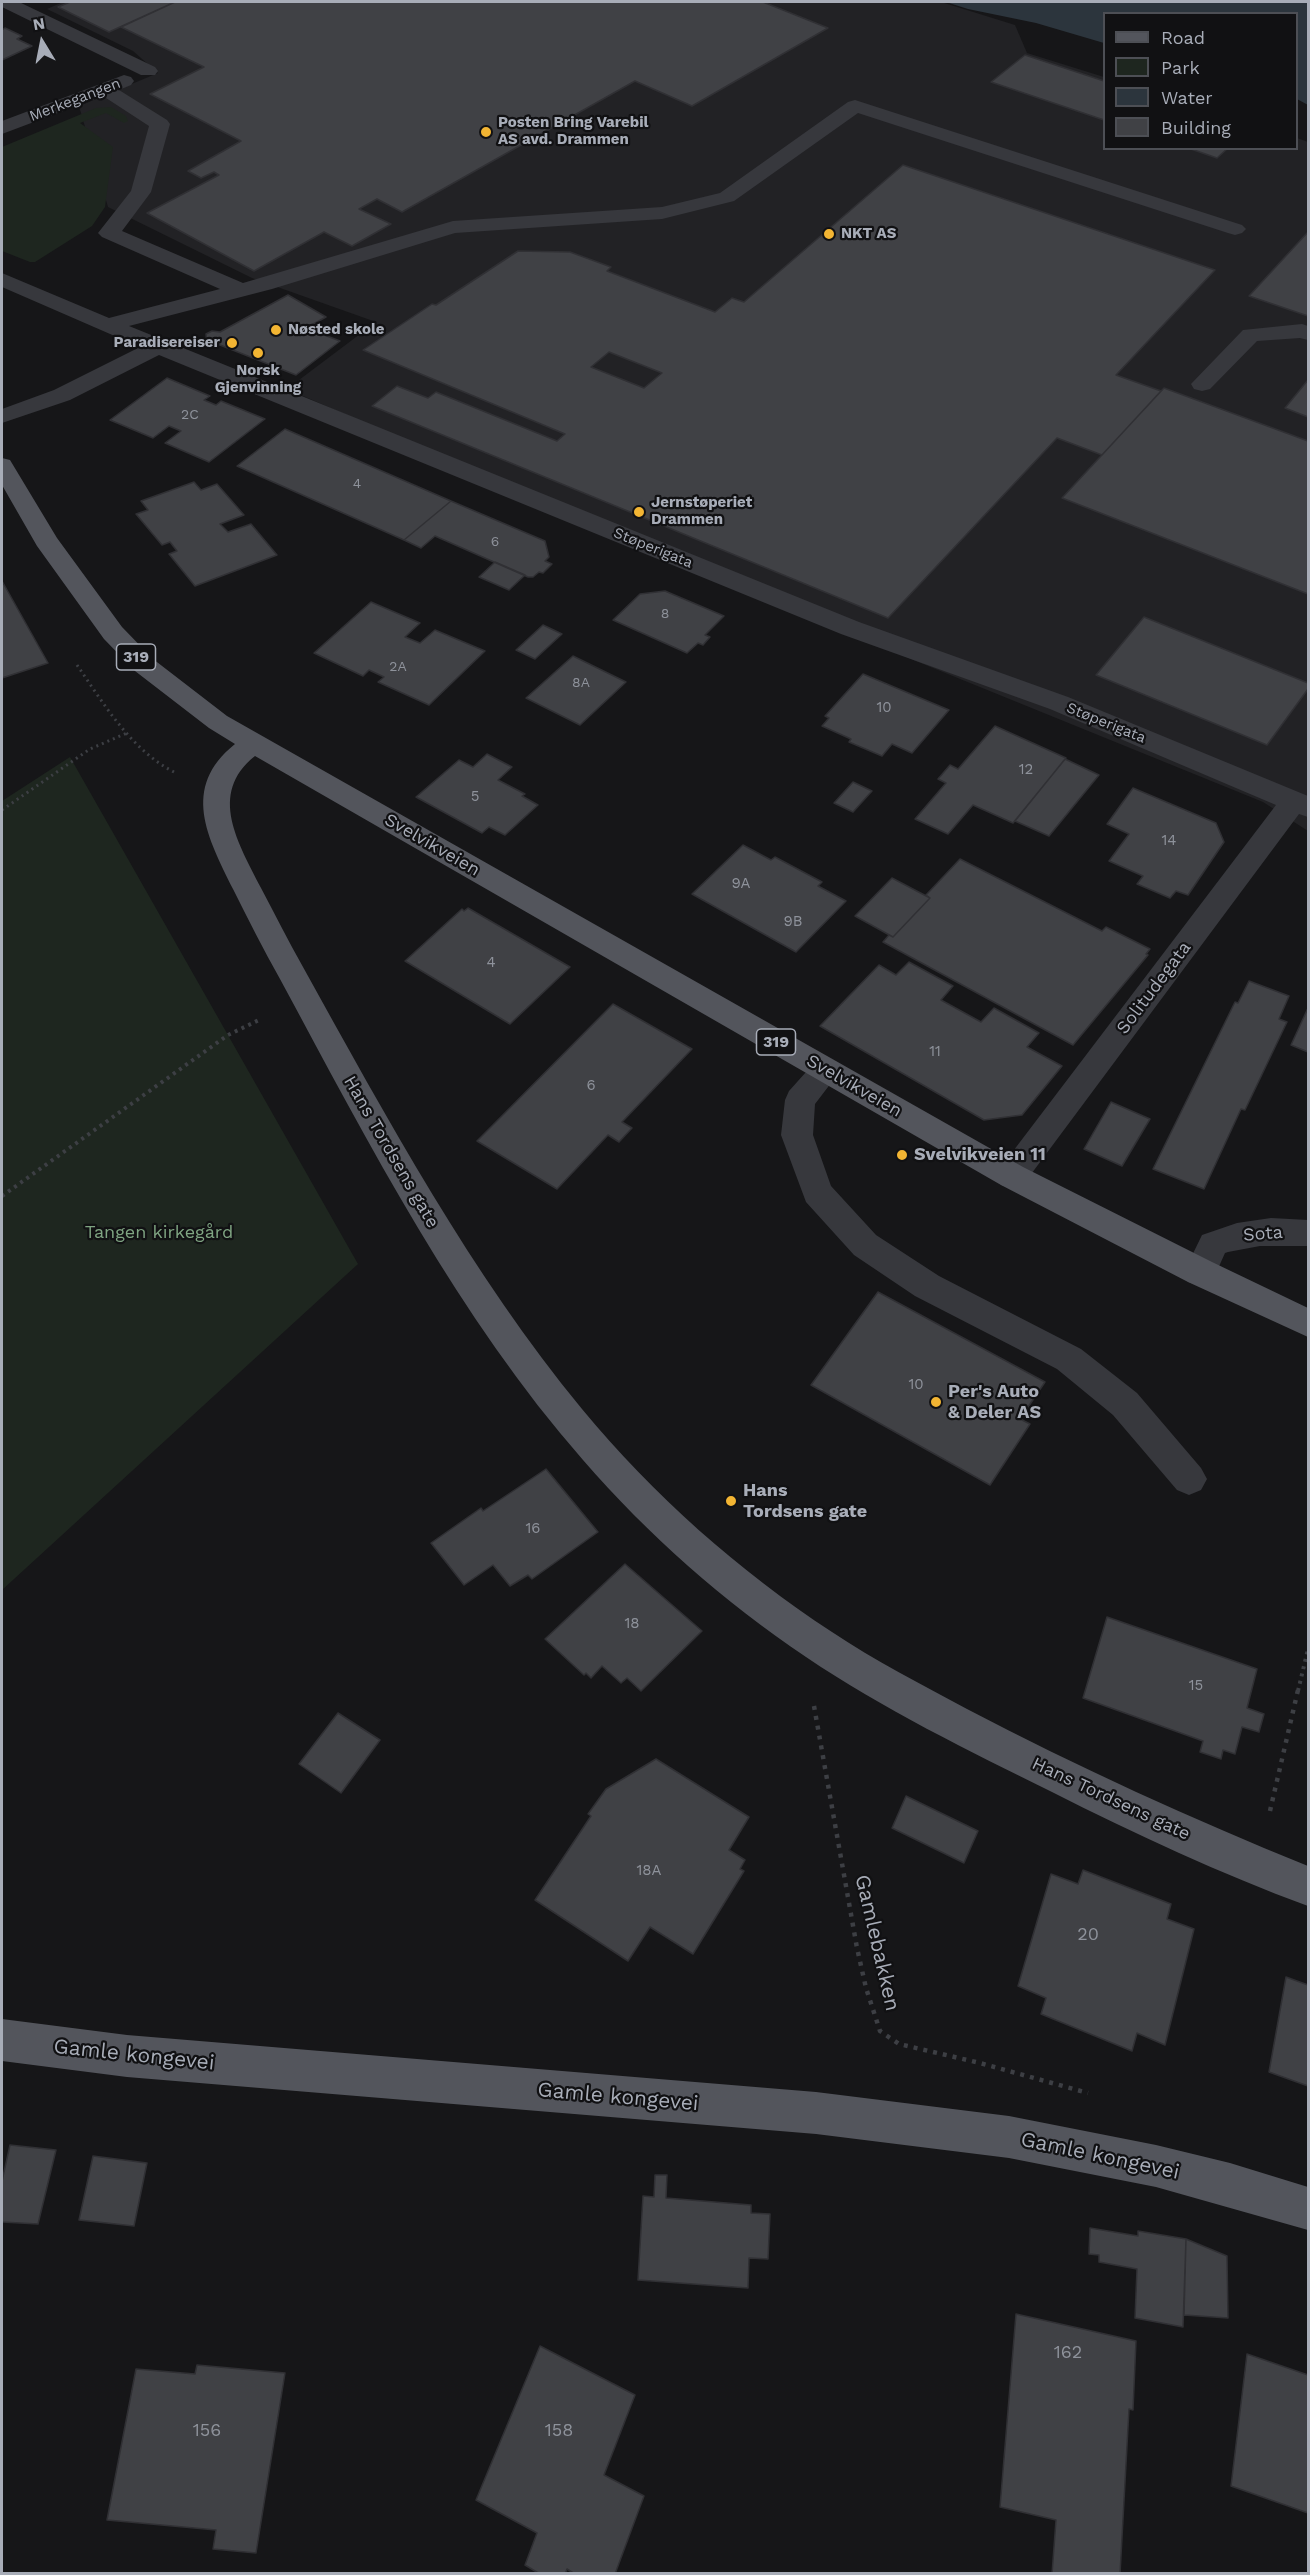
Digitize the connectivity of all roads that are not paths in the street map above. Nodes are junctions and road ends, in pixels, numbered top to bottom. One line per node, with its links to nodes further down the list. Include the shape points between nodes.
1 (5, 2): 2 (street, Merkegangen, via 148,71)
2 (105, 89): 3 (street, Merkegangen); 6 (street, via 160,124 141,192 109,233)
3 (2, 128)
4 (1235, 229): 6 (street, via 855,106 728,197 662,213 453,227)
5 (2, 279): 7 (street, Støperigata)
6 (241, 290): 7 (street)
7 (107, 325): 9 (street, Støperigata)
8 (1308, 333): 10 (street, via 1251,335)
9 (158, 347): 11 (street, via 64,396); 14 (street, Støperigata, via 850,628 1059,703)
10 (1202, 384)
11 (2, 416)
12 (2, 465): 13 (main road, 319, via 46,541 113,633 182,697)
13 (253, 744): 15 (main road, Svelvikveien / 319); 21 (main road, Hans Tordsens gate, via 234,758 218,787 217,819 228,851 304,999 450,1254 520,1356 572,1423 630,1487 740,1587 801,1633 870,1677 1026,1761)
14 (1302, 804): 16 (street, Solitudegata)
15 (826, 1070): 16 (main road, Svelvikveien / 319); 20 (street, via 800,1100 797,1135 817,1193 865,1245 882,1257 927,1286 1069,1359 1125,1404)
16 (1012, 1176): 18 (main road, Svelvikveien / 319)
17 (1308, 1233): 18 (street, Sota, via 1238,1234 1213,1244)
18 (1200, 1272): 19 (main road, Svelvikveien / 319)
19 (1308, 1323)
20 (1189, 1479)
21 (1308, 1886)
22 (2, 2040): 23 (main road, Gamle kongevei, via 150,2058 816,2113 1009,2137 1156,2166)
23 (1308, 2210)

